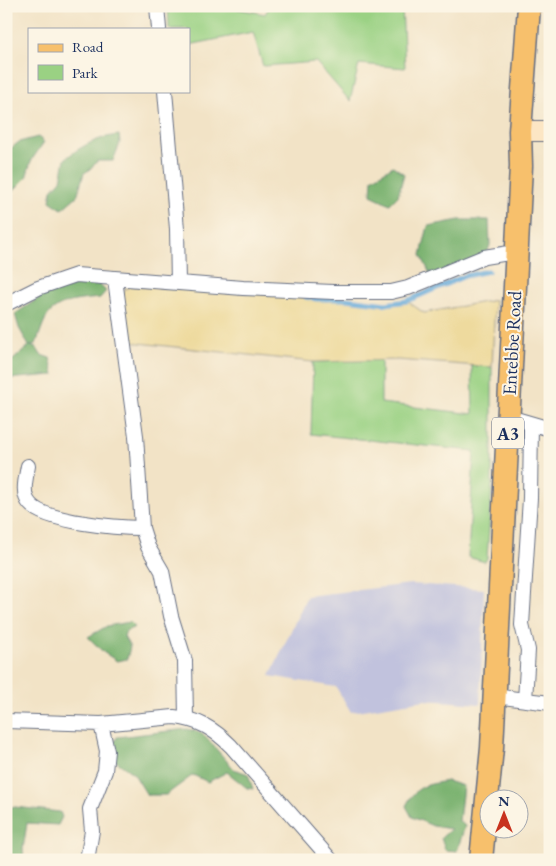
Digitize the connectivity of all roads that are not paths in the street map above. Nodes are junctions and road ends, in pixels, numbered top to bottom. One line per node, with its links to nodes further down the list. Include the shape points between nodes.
1 (157, 6): 3 (street)
2 (529, 6): 5 (main road, Entebbe Road / A3)
3 (159, 28)
4 (165, 92): 9 (street, via 177,229)
5 (520, 131): 6 (street); 7 (main road, Entebbe Road / A3)
6 (550, 132)
7 (516, 252): 9 (street, via 484,257 391,292); 11 (main road, Entebbe Road / A3)
8 (115, 279): 9 (street); 10 (street, via 76,275 38,288); 15 (street, via 136,436)
9 (178, 283)
10 (6, 304)
11 (509, 417): 12 (street); 16 (main road, Entebbe Road / A3)
12 (532, 424): 13 (street); 17 (street)
13 (550, 429)
14 (28, 466): 15 (street, via 25,493 29,503 39,511 95,525)
15 (142, 528): 21 (street, via 148,547 162,571 183,653)
16 (497, 621): 17 (street); 18 (main road, Entebbe Road / A3)
17 (522, 625): 19 (street, via 528,650)
18 (494, 696): 19 (street); 26 (main road, Entebbe Road / A3)
19 (525, 700): 20 (street)
20 (550, 703)
21 (186, 718): 23 (street); 25 (street, via 218,733)
22 (6, 721): 23 (street)
23 (101, 724): 24 (street, via 107,751 105,771 90,809 92,830)
24 (87, 860)
25 (331, 860)
26 (481, 860)

